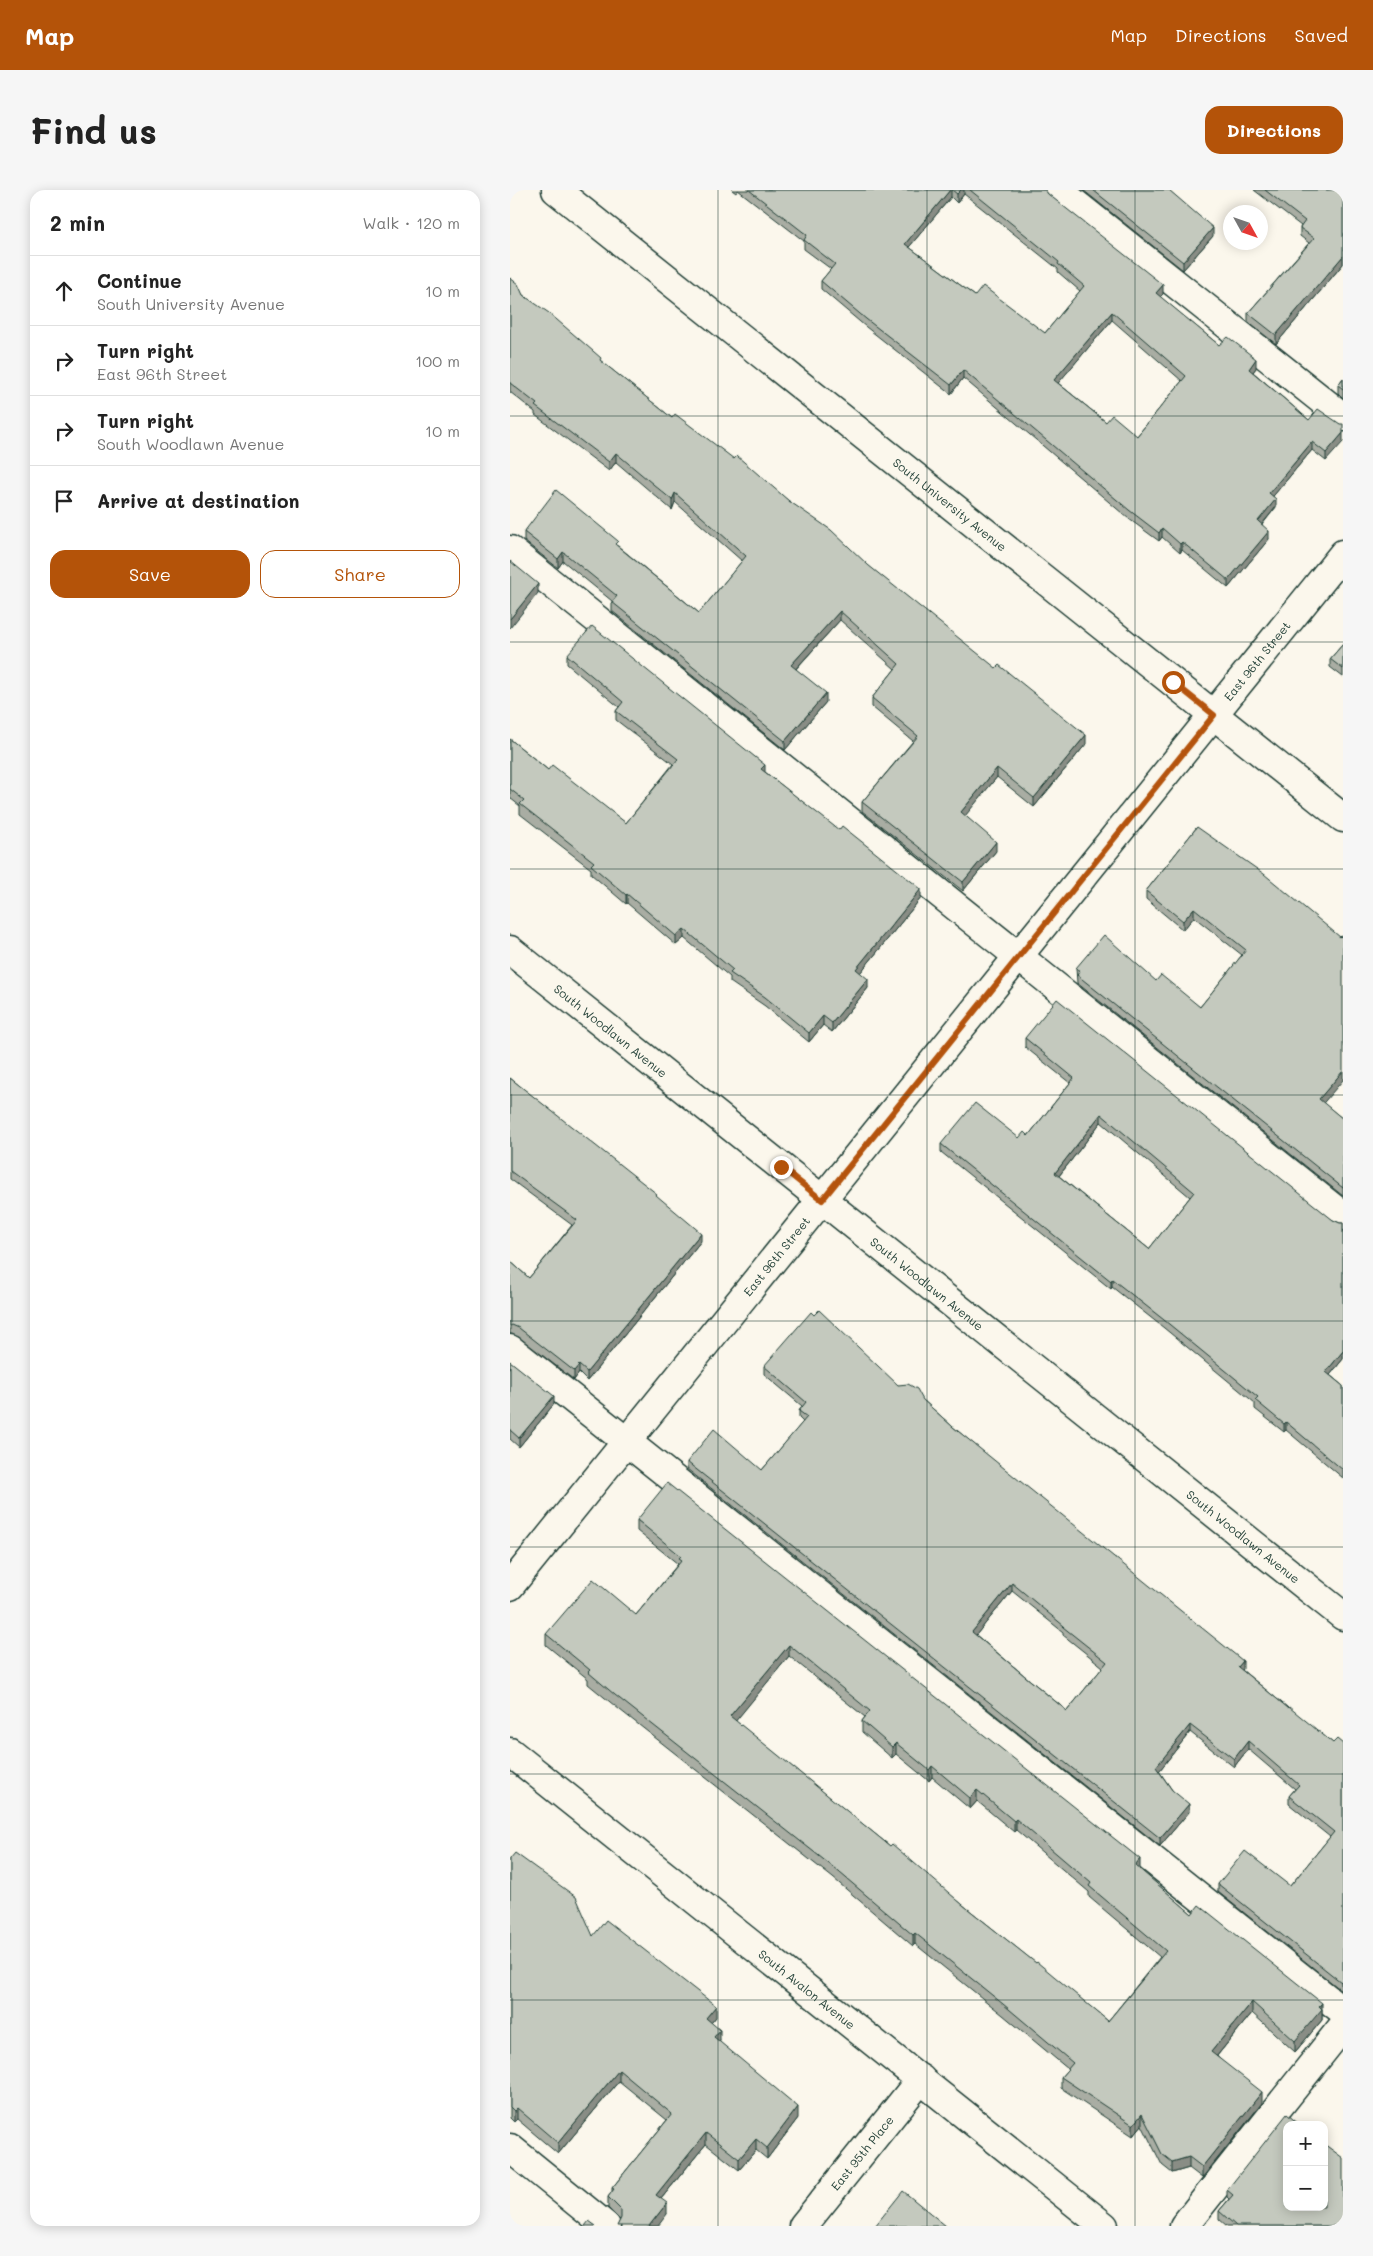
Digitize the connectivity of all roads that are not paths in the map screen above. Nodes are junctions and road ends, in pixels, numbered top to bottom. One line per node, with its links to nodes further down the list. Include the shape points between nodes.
1 (556, 190): 6 (street, South University Avenue)
2 (1058, 190): 3 (street)
3 (1343, 417)
4 (510, 550): 9 (street)
5 (1343, 554): 6 (street, East 96th Street)
6 (1214, 715): 7 (street, South University Avenue); 9 (street, East 96th Street)
7 (1343, 818)
8 (510, 950): 10 (street, South Woodlawn Avenue)
9 (1018, 956): 10 (street, East 96th Street); 11 (street)
10 (822, 1200): 13 (street, East 96th Street); 15 (street, South Woodlawn Avenue)
11 (1343, 1216)
12 (510, 1349): 13 (street)
13 (627, 1441): 14 (street, East 96th Street); 17 (street)
14 (510, 1586)
15 (1343, 1616)
16 (510, 1752): 19 (street, South Avalon Avenue)
17 (1343, 2011)
18 (1343, 2026): 24 (street)
19 (920, 2079): 22 (street, East 95th Place); 23 (street, South Avalon Avenue)
20 (510, 2148): 21 (street)
21 (606, 2226)
22 (803, 2226)
23 (1104, 2226)
24 (1184, 2226)

